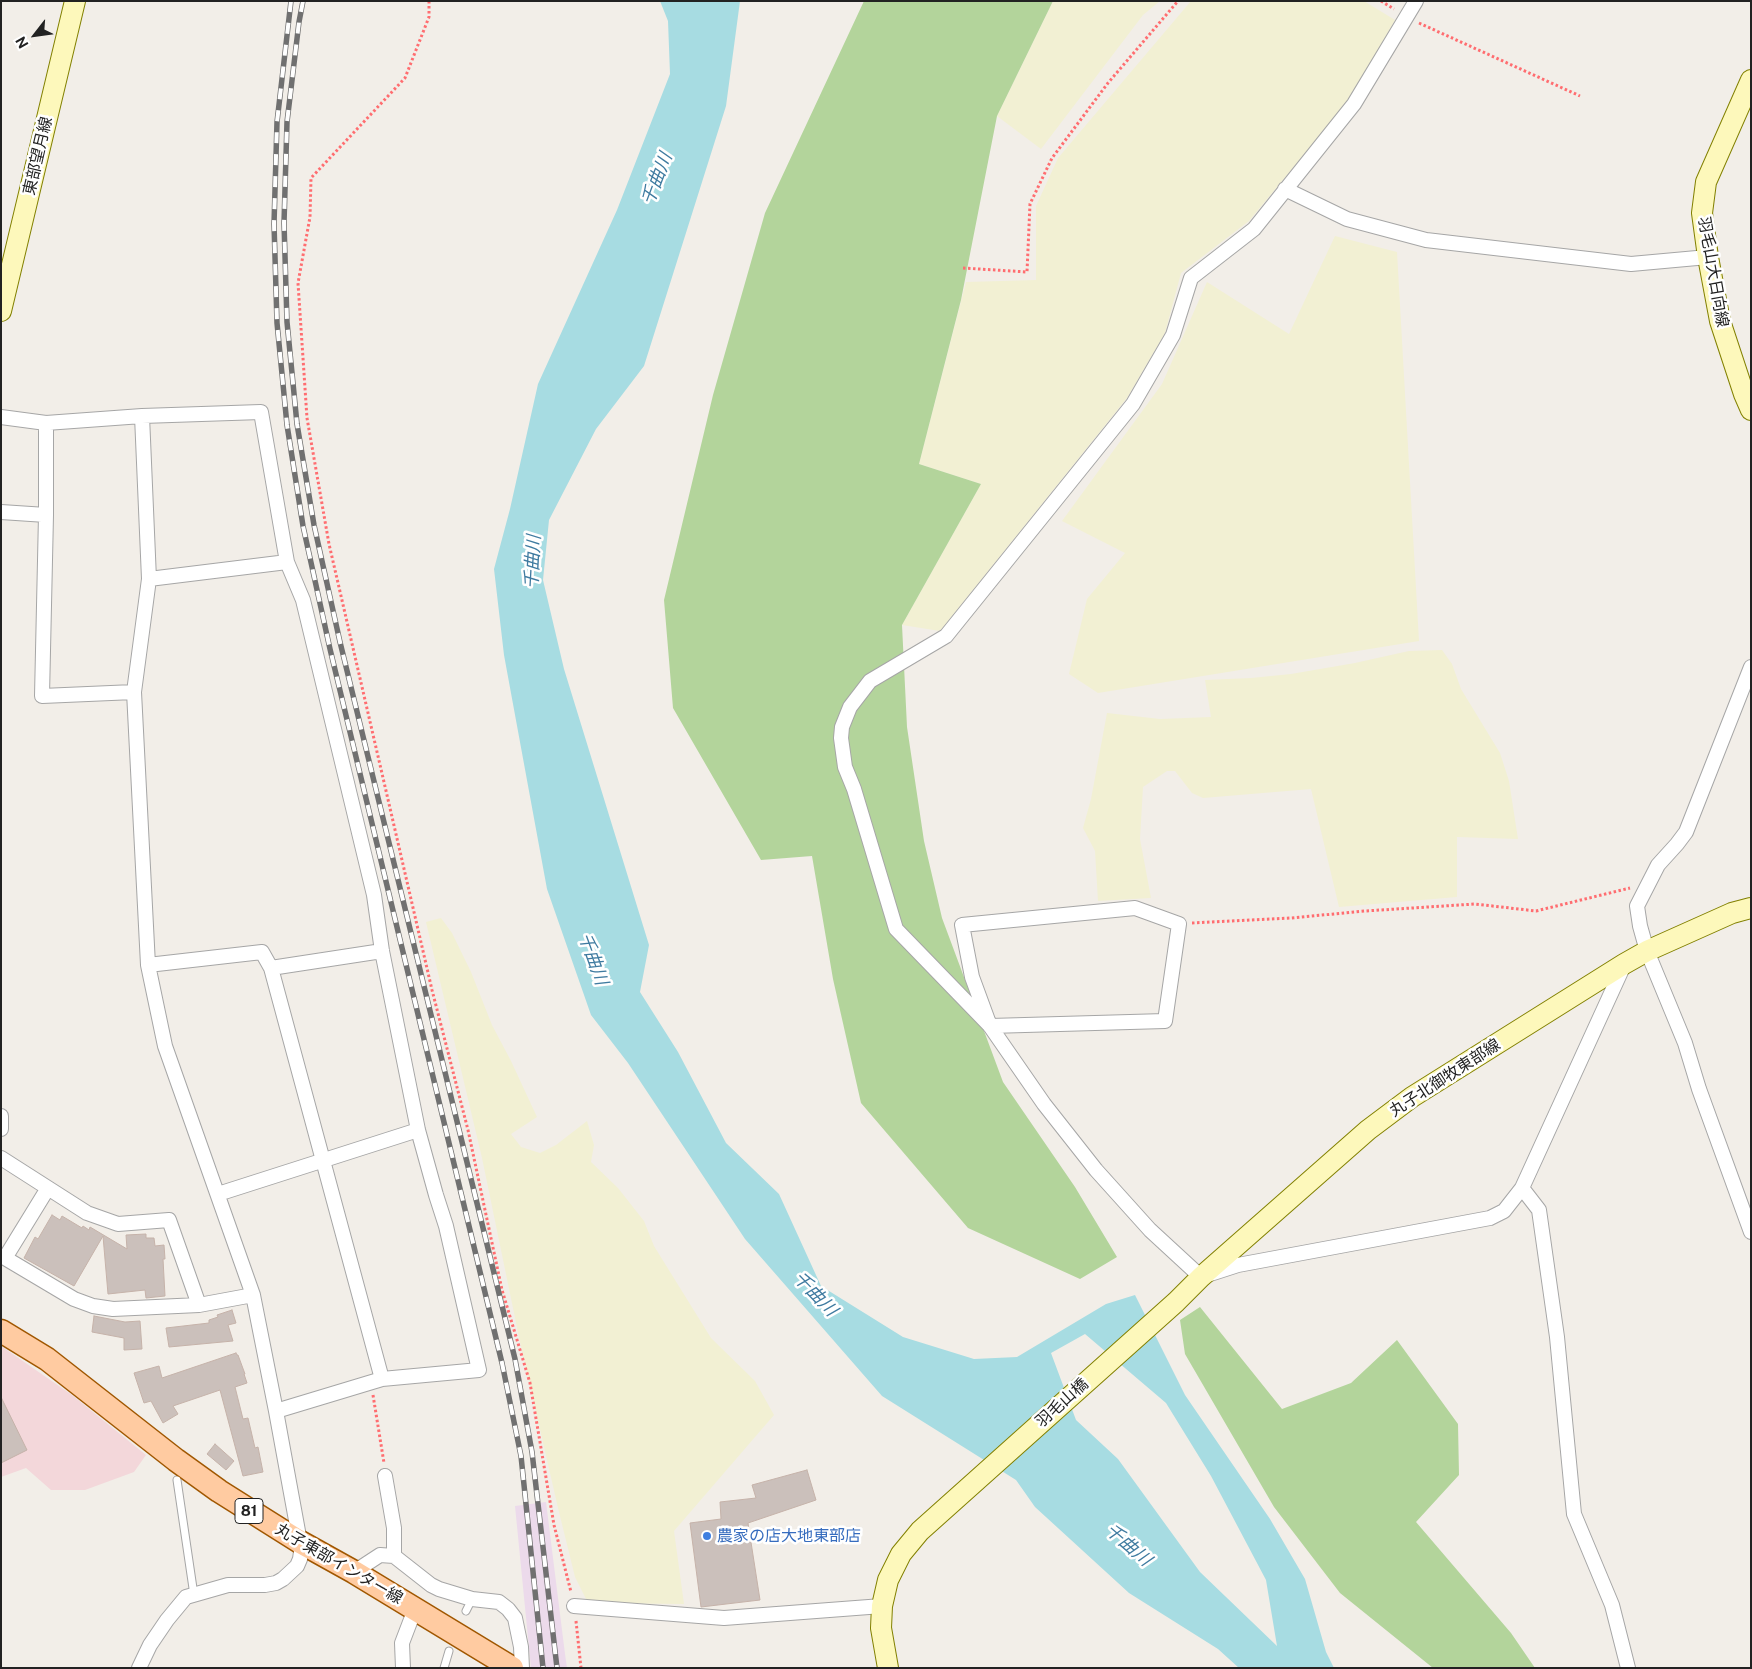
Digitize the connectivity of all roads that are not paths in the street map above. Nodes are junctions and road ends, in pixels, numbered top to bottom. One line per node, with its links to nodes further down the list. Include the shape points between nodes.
1 (75, 1): 6 (main road, 東部望月線)
2 (1416, 1): 4 (street, via 1354,104)
3 (1751, 80): 5 (main road, 羽毛山大日向線, via 1706,182 1702,213)
4 (1285, 190): 5 (street, via 1347,219 1426,240 1631,264); 23 (street, via 1254,229 1191,278 1173,335 1133,404 946,636 870,681 850,707 842,727 845,767 896,929)
5 (1708, 257): 7 (main road, 羽毛山大日向線, via 1720,321)
6 (1, 311)
7 (1748, 398)
8 (142, 416): 10 (street); 13 (street, via 261,412); 14 (street)
9 (1, 417): 10 (street)
10 (46, 424): 12 (street)
11 (1, 512): 12 (street)
12 (46, 515): 16 (street, via 42,696)
13 (287, 562): 14 (street); 18 (street, via 305,609 374,895)
14 (149, 579): 16 (street)
15 (1751, 667): 19 (street, via 1686,832 1658,865 1637,906)
16 (134, 692): 21 (street)
17 (1751, 908): 19 (main road, 丸子北御牧東部線, via 1732,913)
18 (382, 951): 22 (street); 26 (street)
19 (1648, 951): 20 (main road, 丸子北御牧東部線); 32 (street, via 1685,1043)
20 (1624, 964): 30 (street); 33 (main road, 丸子北御牧東部線, via 1412,1097 1368,1130)
21 (148, 965): 22 (street, via 262,952); 31 (street, via 165,1046)
22 (271, 968): 28 (street)
23 (990, 1026): 23 (street, via 972,977 962,925 1136,908 1179,924 1165,1021); 33 (street, via 1044,1104 1096,1170 1150,1230)
24 (1, 1116): 25 (street)
25 (1, 1129)
26 (418, 1130): 28 (street); 38 (street, via 446,1226 479,1370)
27 (1, 1158): 29 (street)
28 (323, 1161): 31 (street); 38 (street)
29 (48, 1188): 36 (street, via 87,1213 118,1224 169,1220); 36 (street, via 4,1258 74,1299 93,1306 113,1309)
30 (1522, 1188): 33 (street, via 1504,1211 1490,1218 1238,1265); 56 (street, via 1539,1210 1557,1337 1574,1514 1612,1605)
31 (218, 1194): 34 (street)
32 (1751, 1232)
33 (1201, 1278): 35 (main road, 丸子北御牧東部線)
34 (253, 1295): 36 (street); 39 (street)
35 (1176, 1302): 47 (main road, 羽毛山橋, via 920,1531 888,1580)
36 (199, 1305)
37 (1, 1331): 42 (main road, 丸子東部インター線 / 81, via 47,1359 219,1491)
38 (376, 1381): 39 (street)
39 (276, 1411): 42 (street)
40 (385, 1476): 43 (street, via 394,1528)
41 (178, 1480): 45 (lane)
42 (300, 1542): 44 (main road, 丸子東部インター線 / 81); 45 (street, via 297,1566 283,1579 265,1585 228,1585)
43 (394, 1556): 44 (street, via 380,1555); 54 (street, via 431,1585 469,1605 499,1602 508,1609 514,1618 521,1647)
44 (354, 1572): 48 (main road, 丸子東部インター線 / 81)
45 (194, 1595): 50 (street, via 186,1597 167,1620)
46 (574, 1606): 47 (street, via 724,1618)
47 (882, 1606): 55 (main road, via 881,1628)
48 (415, 1609): 51 (street, via 402,1643); 53 (main road, 丸子東部インター線 / 81)
49 (449, 1651): 52 (lane)
50 (139, 1668)
51 (403, 1668)
52 (444, 1668)
53 (512, 1668)
54 (522, 1668)
55 (888, 1668)
56 (1628, 1668)

